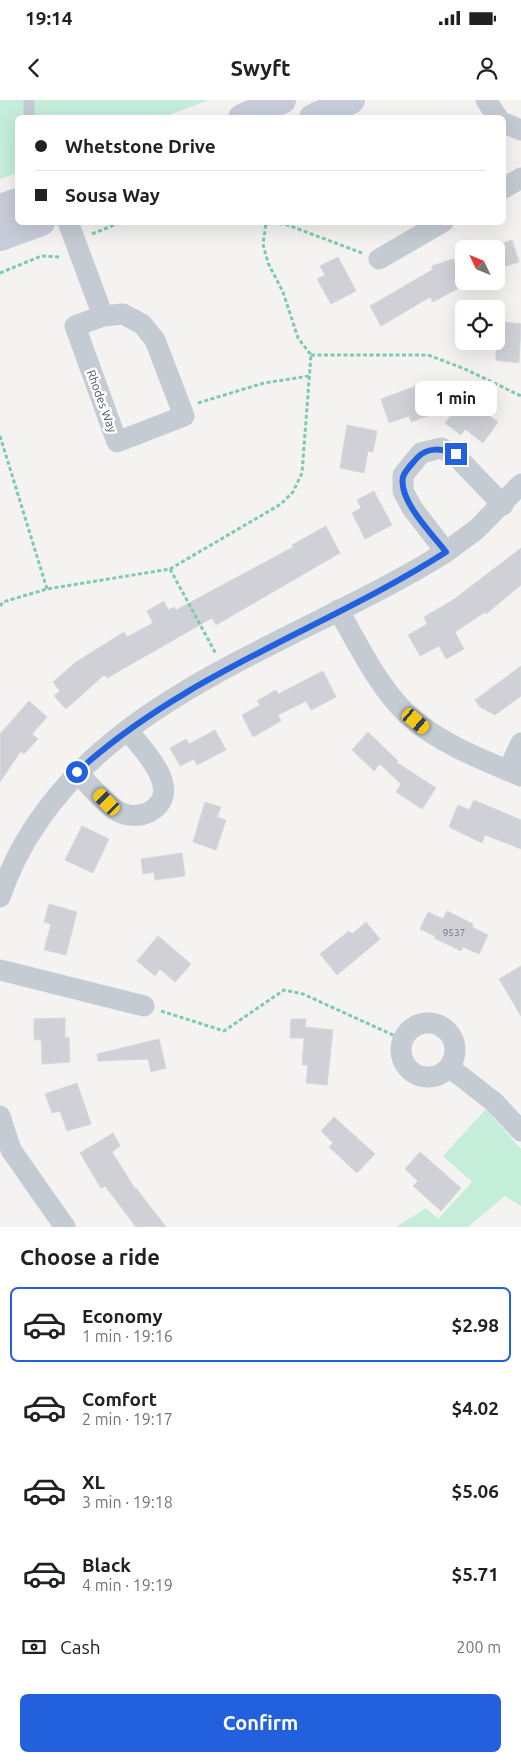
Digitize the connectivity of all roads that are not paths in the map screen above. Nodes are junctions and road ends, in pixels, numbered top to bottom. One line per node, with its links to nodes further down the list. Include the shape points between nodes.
1 (29, 100): 5 (lane)
2 (282, 100): 6 (street)
3 (351, 100): 7 (street)
4 (486, 100): 8 (street)
5 (29, 115)
6 (249, 115)
7 (319, 115)
8 (496, 115)
9 (506, 124): 10 (street)
10 (521, 130)
11 (521, 178): 12 (street)
12 (506, 187)
13 (15, 203): 14 (street)
14 (0, 208)
15 (33, 225): 18 (street)
16 (69, 225): 20 (street)
17 (438, 225): 19 (street)
18 (0, 237)
19 (379, 259)
20 (103, 316): 20 (street, Rhodes Way, via 75,326 117,442 184,416 155,340 142,324 123,314)
21 (521, 484): 22 (street)
22 (503, 505): 23 (street); 23 (street, via 456,454 441,448 422,453 403,475 403,491)
23 (446, 552): 24 (street)
24 (338, 610): 25 (street, via 194,686); 28 (street, via 389,693 407,714 452,745)
25 (127, 730): 27 (street); 27 (street, via 162,778 163,794 157,808 143,816 119,812)
26 (521, 743): 28 (street)
27 (77, 772): 29 (street, via 24,844)
28 (514, 773)
29 (0, 897)
30 (0, 970): 31 (street)
31 (144, 1006)
32 (450, 1067): 32 (street, via 456,1051 444,1028 436,1024 418,1025 411,1029 401,1054 416,1075 434,1077); 34 (street, via 494,1102)
33 (0, 1116): 35 (street)
34 (521, 1131)
35 (6, 1153): 36 (street)
36 (65, 1227)

